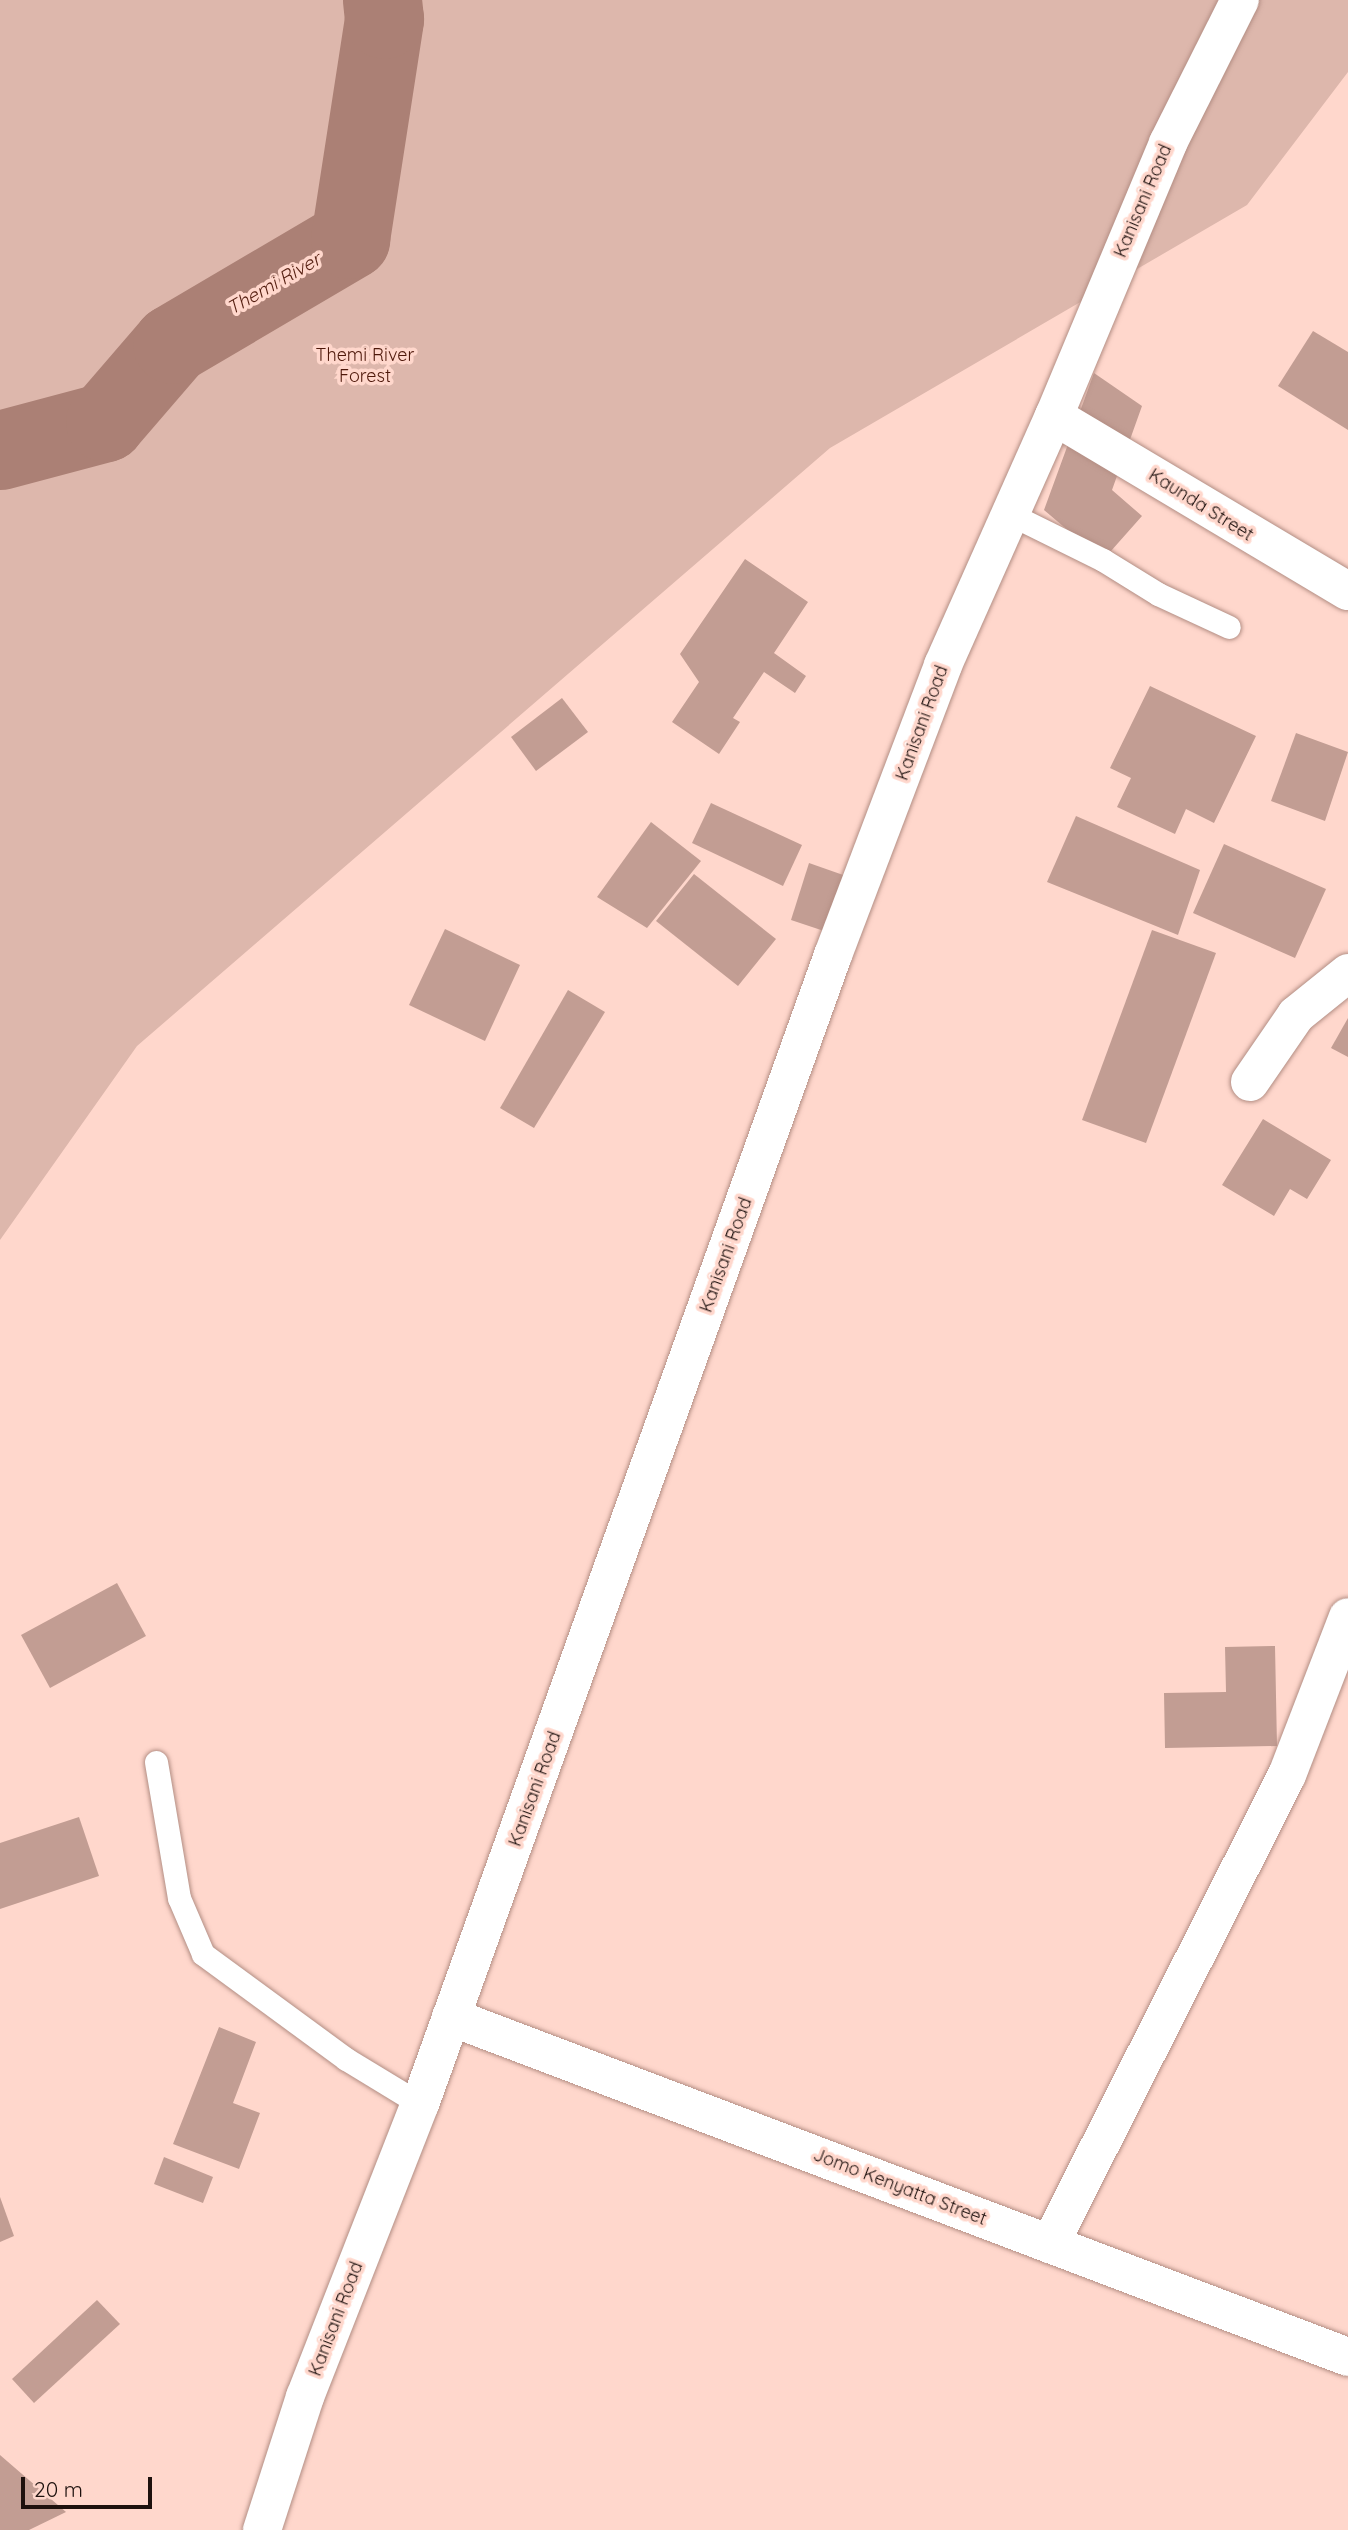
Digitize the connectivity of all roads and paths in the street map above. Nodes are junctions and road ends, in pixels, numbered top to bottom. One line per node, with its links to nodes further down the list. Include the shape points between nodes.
1 (1240, 0): 2 (street, Kanisani Road, via 1168,143)
2 (1054, 416): 3 (street, Kanisani Road); 4 (street, Kaunda Street)
3 (1008, 513): 5 (lane, via 1103,560 1158,594); 10 (street, Kanisani Road, via 943,665 833,955)
4 (1348, 591)
5 (1229, 626)
6 (1348, 973): 7 (street, via 1296,1015)
7 (1250, 1082)
8 (1348, 1617): 12 (street, via 1287,1775)
9 (156, 1762): 11 (lane, via 179,1898 203,1954 346,2059)
10 (451, 2017): 11 (street, Kanisani Road); 12 (street, Jomo Kenyatta Street)
11 (420, 2104): 14 (street, Kanisani Road, via 305,2397)
12 (1050, 2244): 13 (street, Jomo Kenyatta Street)
13 (1348, 2357)
14 (262, 2530)

